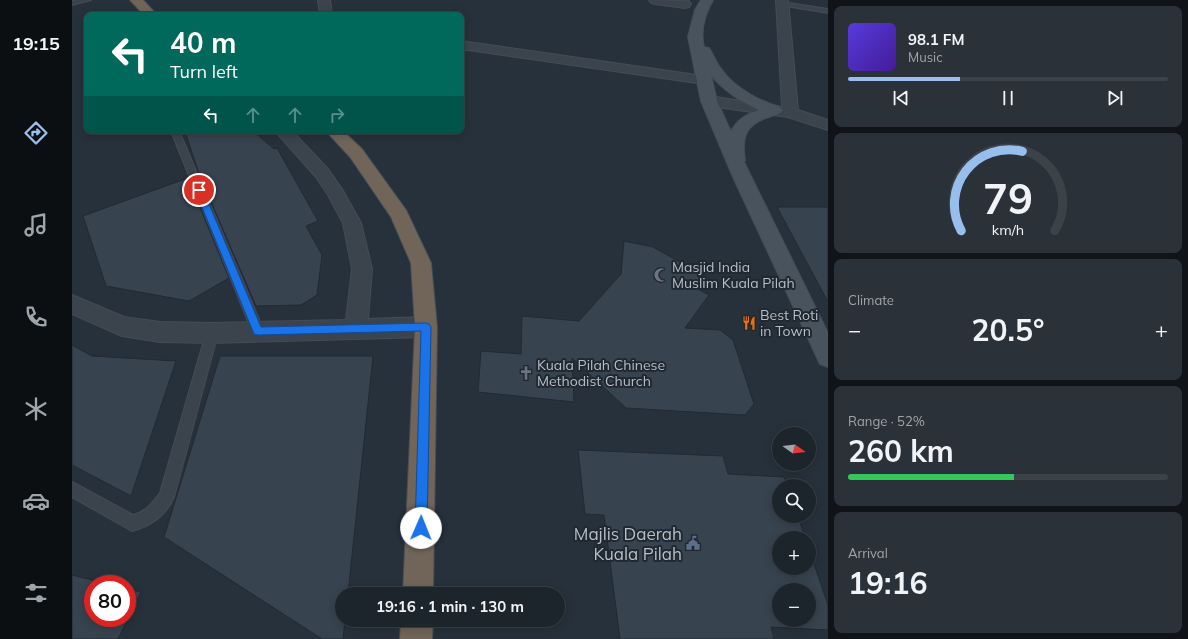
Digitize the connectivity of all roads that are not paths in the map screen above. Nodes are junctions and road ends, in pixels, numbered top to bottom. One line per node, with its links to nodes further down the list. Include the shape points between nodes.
1 (88, 0): 7 (lane)
2 (136, 0): 10 (highway)
3 (324, 0): 11 (street)
4 (655, 0): 5 (street)
5 (680, 2): 8 (street)
6 (782, 2): 9 (lane); 16 (street)
7 (72, 3)
8 (704, 5): 12 (street)
9 (828, 11)
10 (148, 12)
11 (326, 12)
12 (696, 31): 14 (street, via 695,38); 16 (street, via 708,60 727,86 752,101)
13 (464, 45): 14 (street)
14 (704, 80): 15 (street)
15 (709, 101): 16 (street); 21 (street)
16 (778, 111): 17 (street); 21 (street, via 747,120 737,135 736,156)
17 (828, 125)
18 (176, 134): 25 (lane)
19 (286, 134): 24 (street, via 322,173 352,223 362,269)
20 (337, 134): 23 (highway, via 356,153 399,215 421,263)
21 (742, 177): 27 (street)
22 (72, 304): 26 (street, via 122,326 160,332)
23 (426, 327): 24 (street); 29 (highway)
24 (356, 329): 25 (street)
25 (258, 331): 26 (street)
26 (212, 333): 28 (lane, via 166,497 156,510 144,521 132,523)
27 (828, 357)
28 (72, 489)
29 (418, 587)
30 (417, 627): 31 (highway)
31 (416, 639)

